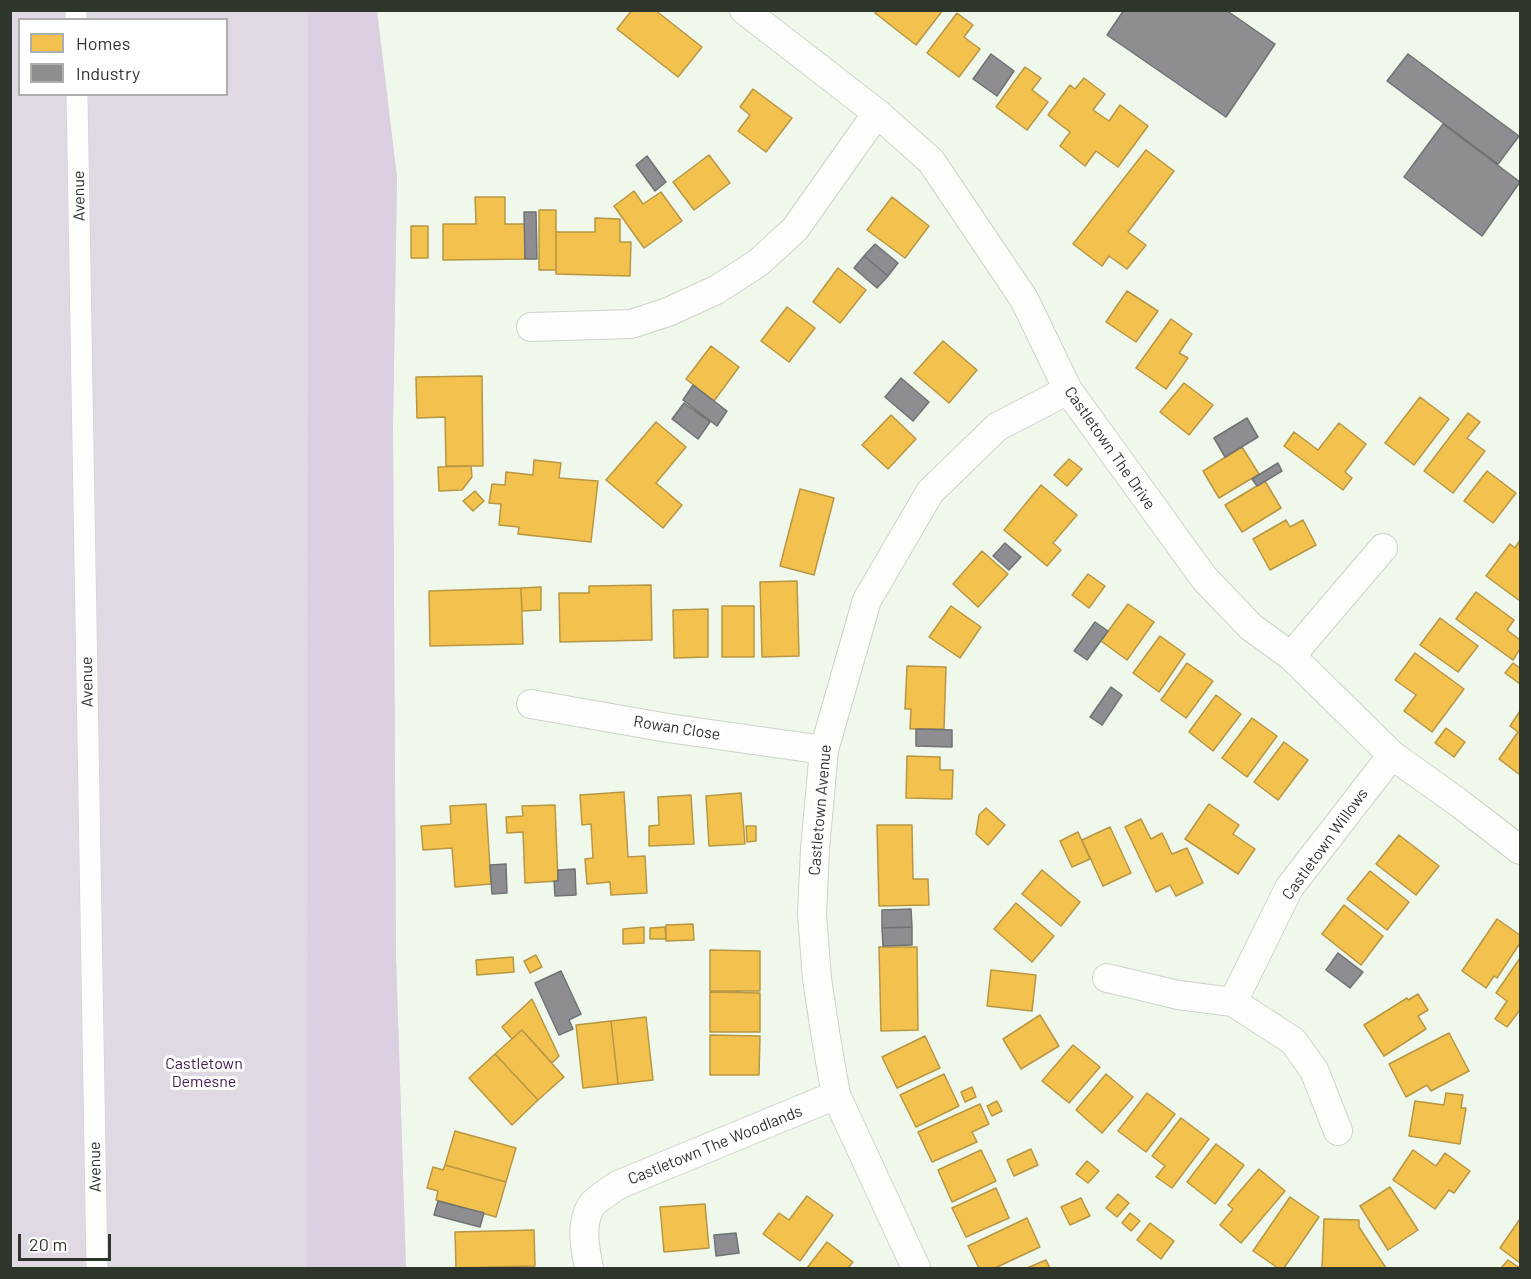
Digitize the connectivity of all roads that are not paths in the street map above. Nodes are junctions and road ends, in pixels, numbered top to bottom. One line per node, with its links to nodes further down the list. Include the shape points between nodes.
1 (744, 10): 3 (street, Castletown The Drive)
2 (77, 96): 16 (street, Avenue)
3 (876, 113): 4 (street, via 795,230 758,263 716,290 631,324); 5 (street, Castletown The Drive, via 931,161 1024,299)
4 (531, 327)
5 (1068, 390): 7 (street, Castletown The Drive, via 1204,578 1251,627); 9 (street, Castletown Avenue, via 996,427 930,492 867,600)
6 (1383, 548): 7 (street)
7 (1292, 656): 10 (street, Castletown The Drive)
8 (531, 704): 9 (street, Rowan Close)
9 (824, 750): 14 (street, Castletown Avenue, via 812,914 817,979)
10 (1392, 755): 11 (street, Castletown The Drive); 13 (street, Castletown Willows, via 1289,888)
11 (1521, 850)
12 (1107, 978): 13 (street, via 1178,995)
13 (1233, 1002): 15 (street, via 1293,1041 1314,1070)
14 (836, 1095): 17 (street, Castletown The Woodlands, via 618,1185 592,1206 585,1224); 18 (street, Castletown Avenue)
15 (1338, 1131)
16 (97, 1269)
17 (590, 1269)
18 (916, 1269)

